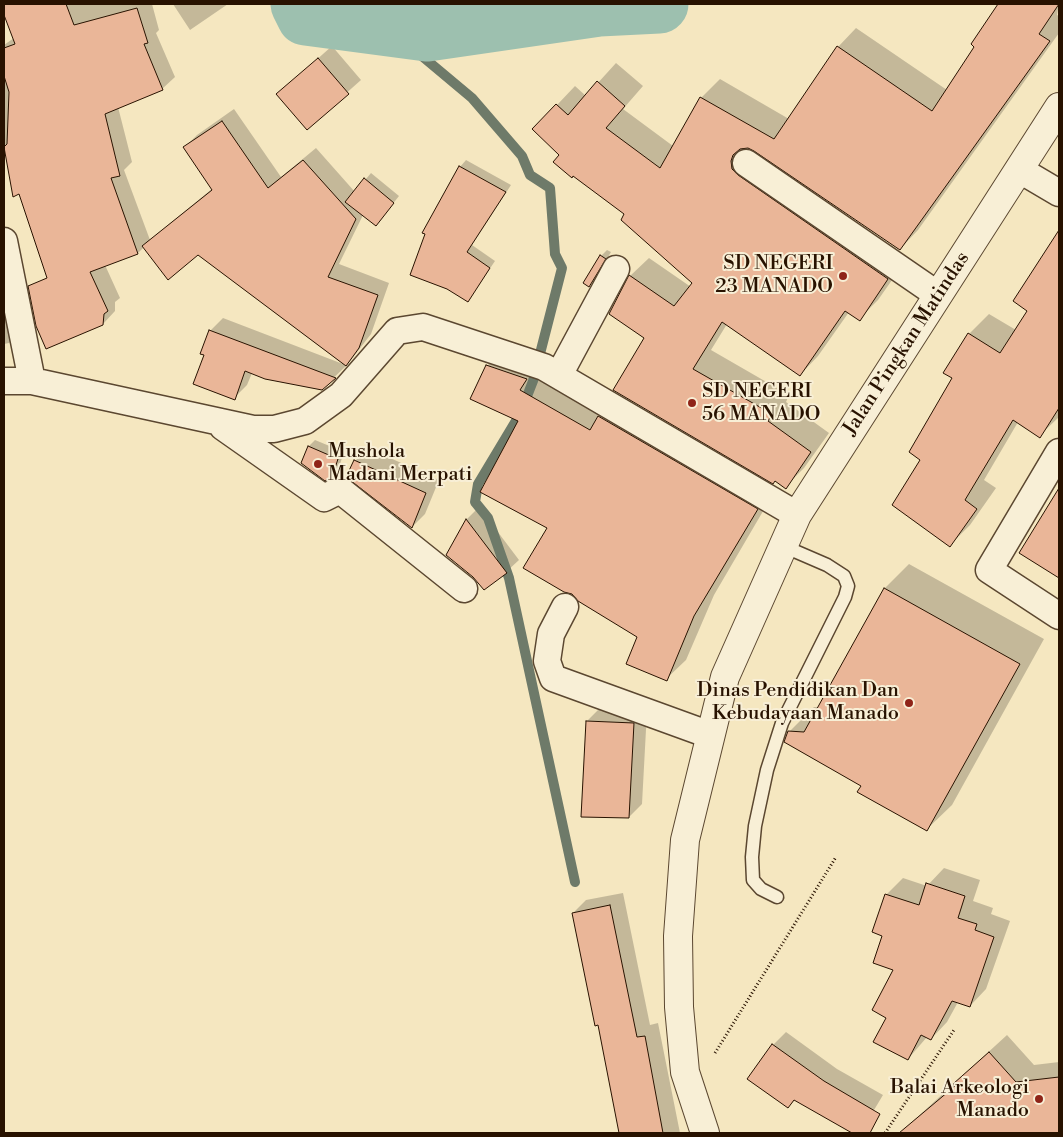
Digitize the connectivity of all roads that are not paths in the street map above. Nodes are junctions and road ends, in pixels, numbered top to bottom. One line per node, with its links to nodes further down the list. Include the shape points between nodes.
1 (1059, 107): 3 (street, Jalan Pingkan Matindas)
2 (746, 163): 7 (street)
3 (1020, 170): 4 (street); 7 (street, Jalan Pingkan Matindas)
4 (1059, 193)
5 (4, 241): 10 (street)
6 (616, 269): 8 (street)
7 (938, 295): 13 (street, Jalan Pingkan Matindas)
8 (552, 371): 11 (street, via 423,327 397,331 341,395 305,421 274,429 253,429); 13 (street)
9 (4, 381): 10 (street)
10 (32, 381): 11 (street)
11 (215, 421): 15 (street, via 324,498 340,490)
12 (1059, 452): 17 (street, via 989,570)
13 (797, 515): 14 (street, Jalan Pingkan Matindas)
14 (783, 546): 18 (street, Jalan Pingkan Matindas, via 725,678); 19 (lane, via 827,564 844,576 848,586 846,597 782,723 767,770 755,826 753,880)
15 (464, 589)
16 (565, 607): 18 (street, via 551,634 547,660 553,678)
17 (1059, 616)
18 (710, 735): 20 (street, Jalan Pingkan Matindas, via 685,840 679,917 679,1006 685,1072)
19 (777, 897)
20 (705, 1133)

